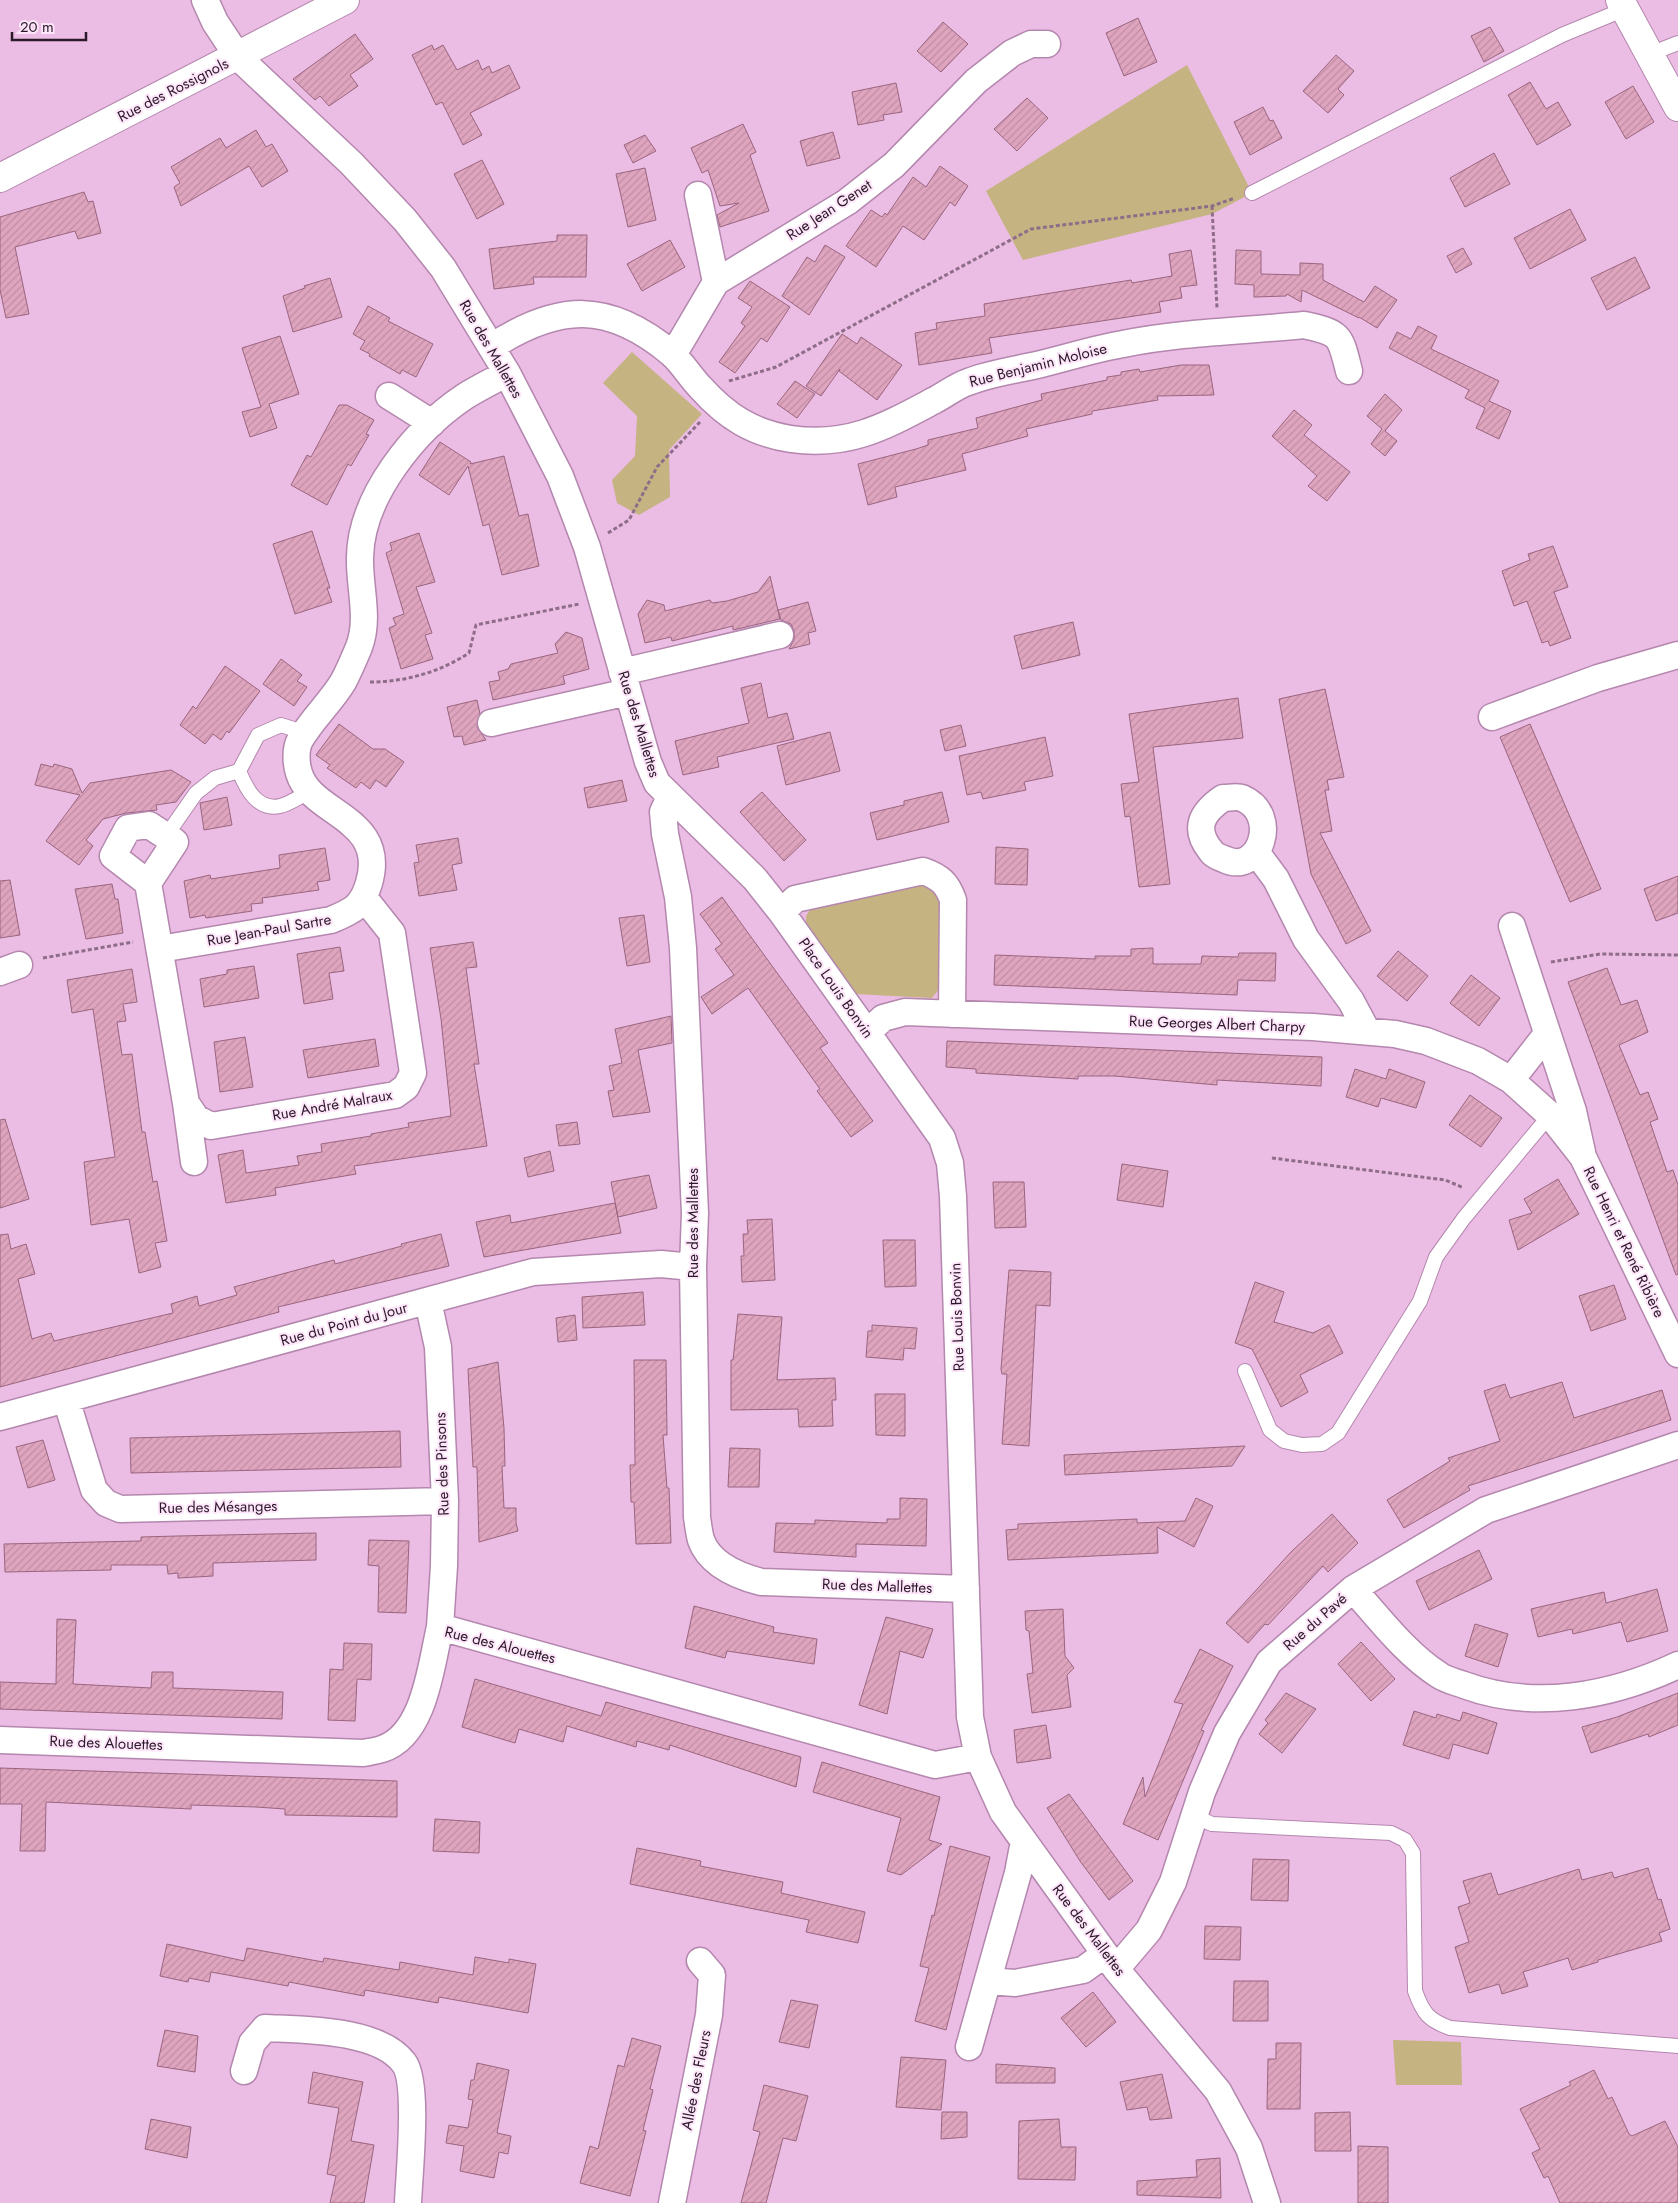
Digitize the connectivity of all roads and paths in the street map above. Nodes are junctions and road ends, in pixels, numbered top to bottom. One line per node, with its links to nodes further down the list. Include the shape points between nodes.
1 (205, 0): 7 (street, Rue des Mallettes)
2 (345, 0): 7 (street, Rue des Rossignols)
3 (1623, 5): 6 (street); 10 (lane)
4 (1678, 42): 6 (lane)
5 (1047, 44): 13 (street, Rue Jean Genet, via 1031,44 1012,53 976,81 887,170 847,202)
6 (1650, 54): 8 (street)
7 (238, 57): 9 (street, Rue des Rossignols); 15 (street, Rue des Mallettes, via 352,163 405,220 443,268)
8 (1678, 107)
9 (0, 178)
10 (1252, 193): 12 (path)
11 (698, 195): 13 (street)
12 (1212, 206): 14 (path); 20 (path, via 1031,229 776,366)
13 (716, 282): 16 (street, Rue Jean Genet)
14 (1218, 333): 17 (street, Rue Benjamin Moloise, via 1304,325 1328,330 1341,341); 20 (street, Rue Benjamin Moloise, via 1124,343 968,382 881,429 828,440 792,439 756,431)
15 (491, 347): 16 (street, Rue Benjamin Moloise, via 546,318 583,313 614,318 638,330); 18 (street, Rue des Mallettes)
16 (673, 355): 20 (street, Rue Benjamin Moloise)
17 (1348, 371)
18 (507, 373): 21 (street, via 464,398); 22 (street, Rue des Mallettes, via 560,476)
19 (389, 396): 21 (street)
20 (709, 397): 22 (path, via 657,467 629,520)
21 (432, 423): 26 (street, via 407,449 381,488 365,528 360,556 365,622 360,646)
22 (587, 548): 23 (street, Rue des Mallettes)
23 (601, 599): 26 (path, via 476,625 469,653 451,665 395,682); 27 (street, Rue des Mallettes)
24 (780, 635): 27 (street)
25 (1678, 655): 28 (street, via 1598,678)
26 (343, 682): 30 (street)
27 (625, 682): 29 (street); 33 (street, Rue des Mallettes, via 648,762 657,783)
28 (1492, 717)
29 (491, 724)
30 (306, 733): 31 (lane, via 281,725 258,735); 32 (street, via 300,741 297,756 299,774)
31 (239, 771): 32 (lane, via 249,793 263,804 280,806); 34 (lane, via 215,778 196,793)
32 (309, 792): 37 (street, via 353,823 364,839 371,870)
33 (670, 797): 38 (street, Place Louis Bonvin, via 755,880); 56 (street, Rue des Mallettes, via 663,812 664,834 678,897 683,948 696,1213)
34 (166, 836): 36 (street, via 175,842); 36 (street, via 149,826 128,828 113,856)
35 (1256, 852): 45 (street, via 1276,879 1306,939 1351,1001)
36 (148, 883): 40 (street)
37 (365, 899): 40 (street, Rue Jean-Paul Sartre, via 352,912 331,920); 50 (street, Rue André Malraux, via 392,933 413,1073 406,1088 395,1095 211,1126 196,1118)
38 (782, 913): 44 (street, via 796,898 923,871 938,876 948,886 953,900); 46 (street, Place Louis Bonvin)
39 (1512, 926): 43 (street, Rue Henri et René Ribière)
40 (159, 943): 42 (path, via 38,959); 50 (street)
41 (1678, 955): 43 (path, via 1600,954)
42 (9, 969)
43 (1526, 969): 47 (street, Rue Henri et René Ribière)
44 (952, 1014): 45 (street, Rue Georges Albert Charpy); 46 (street, Rue Georges Albert Charpy, via 906,1012 883,1018)
45 (1367, 1031): 49 (street, Rue Georges Albert Charpy, via 1426,1041 1478,1061)
46 (867, 1033): 48 (street, Place Louis Bonvin)
47 (1547, 1034): 49 (street); 52 (street, Rue Henri et René Ribière, via 1573,1111)
48 (889, 1063): 64 (street, Rue Louis Bonvin, via 942,1138 950,1163)
49 (1511, 1080): 51 (street, Rue Georges Albert Charpy)
50 (186, 1103): 54 (street)
51 (1550, 1115): 52 (street, Rue Henri et René Ribière); 55 (lane)
52 (1583, 1157): 58 (street, Rue Henri et René Ribière)
53 (1272, 1158): 55 (path, via 1446,1180)
54 (194, 1162)
55 (1482, 1196): 59 (lane, via 1436,1257 1420,1301 1338,1433 1322,1444 1302,1445 1284,1441 1270,1430)
56 (694, 1267): 57 (street, Rue du Point du Jour, via 661,1264 533,1272); 64 (street, Rue des Mallettes, via 697,1517 702,1542 715,1560 737,1576 761,1582)
57 (428, 1301): 60 (street, Rue du Point du Jour); 63 (street, Rue des Pinsons, via 438,1347)
58 (1678, 1354)
59 (1245, 1371)
60 (66, 1399): 61 (street, Rue du Point du Jour); 63 (street, Rue des Mésanges, via 94,1490 106,1503 120,1509)
61 (0, 1417)
62 (1678, 1445): 65 (street, Rue du Pavé, via 1486,1510)
63 (444, 1501): 66 (street, Rue des Pinsons)
64 (966, 1589): 69 (street, Rue des Mallettes, via 970,1718)
65 (1353, 1589): 67 (street, via 1417,1658 1440,1676 1484,1693 1538,1699 1591,1694 1645,1680); 70 (street, Rue du Pavé, via 1269,1662 1227,1733)
66 (440, 1627): 68 (street, Rue des Alouettes, via 421,1708 406,1734 383,1749 363,1753); 69 (street, Rue des Alouettes, via 935,1765)
67 (1678, 1665)
68 (0, 1740)
69 (978, 1757): 71 (street, Rue des Mallettes, via 1003,1812)
70 (1194, 1816): 72 (street, Rue du Pavé, via 1173,1882 1149,1930 1133,1951); 75 (lane, via 1212,1824 1391,1833 1405,1840 1413,1853 1415,1991 1422,2009 1434,2022 1450,2028)
71 (1024, 1841): 72 (street, Rue des Mallettes); 74 (street)
72 (1110, 1961): 74 (street, Rue du Pavé, via 1083,1970 1016,1983); 80 (street, Rue des Mallettes, via 1218,2092 1249,2148)
73 (700, 1962): 79 (street, Allée des Fleurs, via 712,1975 709,2015)
74 (988, 1981): 76 (street)
75 (1678, 2046)
76 (969, 2047)
77 (244, 2072): 78 (street, via 252,2043 265,2028 366,2039 388,2048 405,2064 412,2089)
78 (408, 2203)
79 (672, 2203)
80 (1267, 2203)

